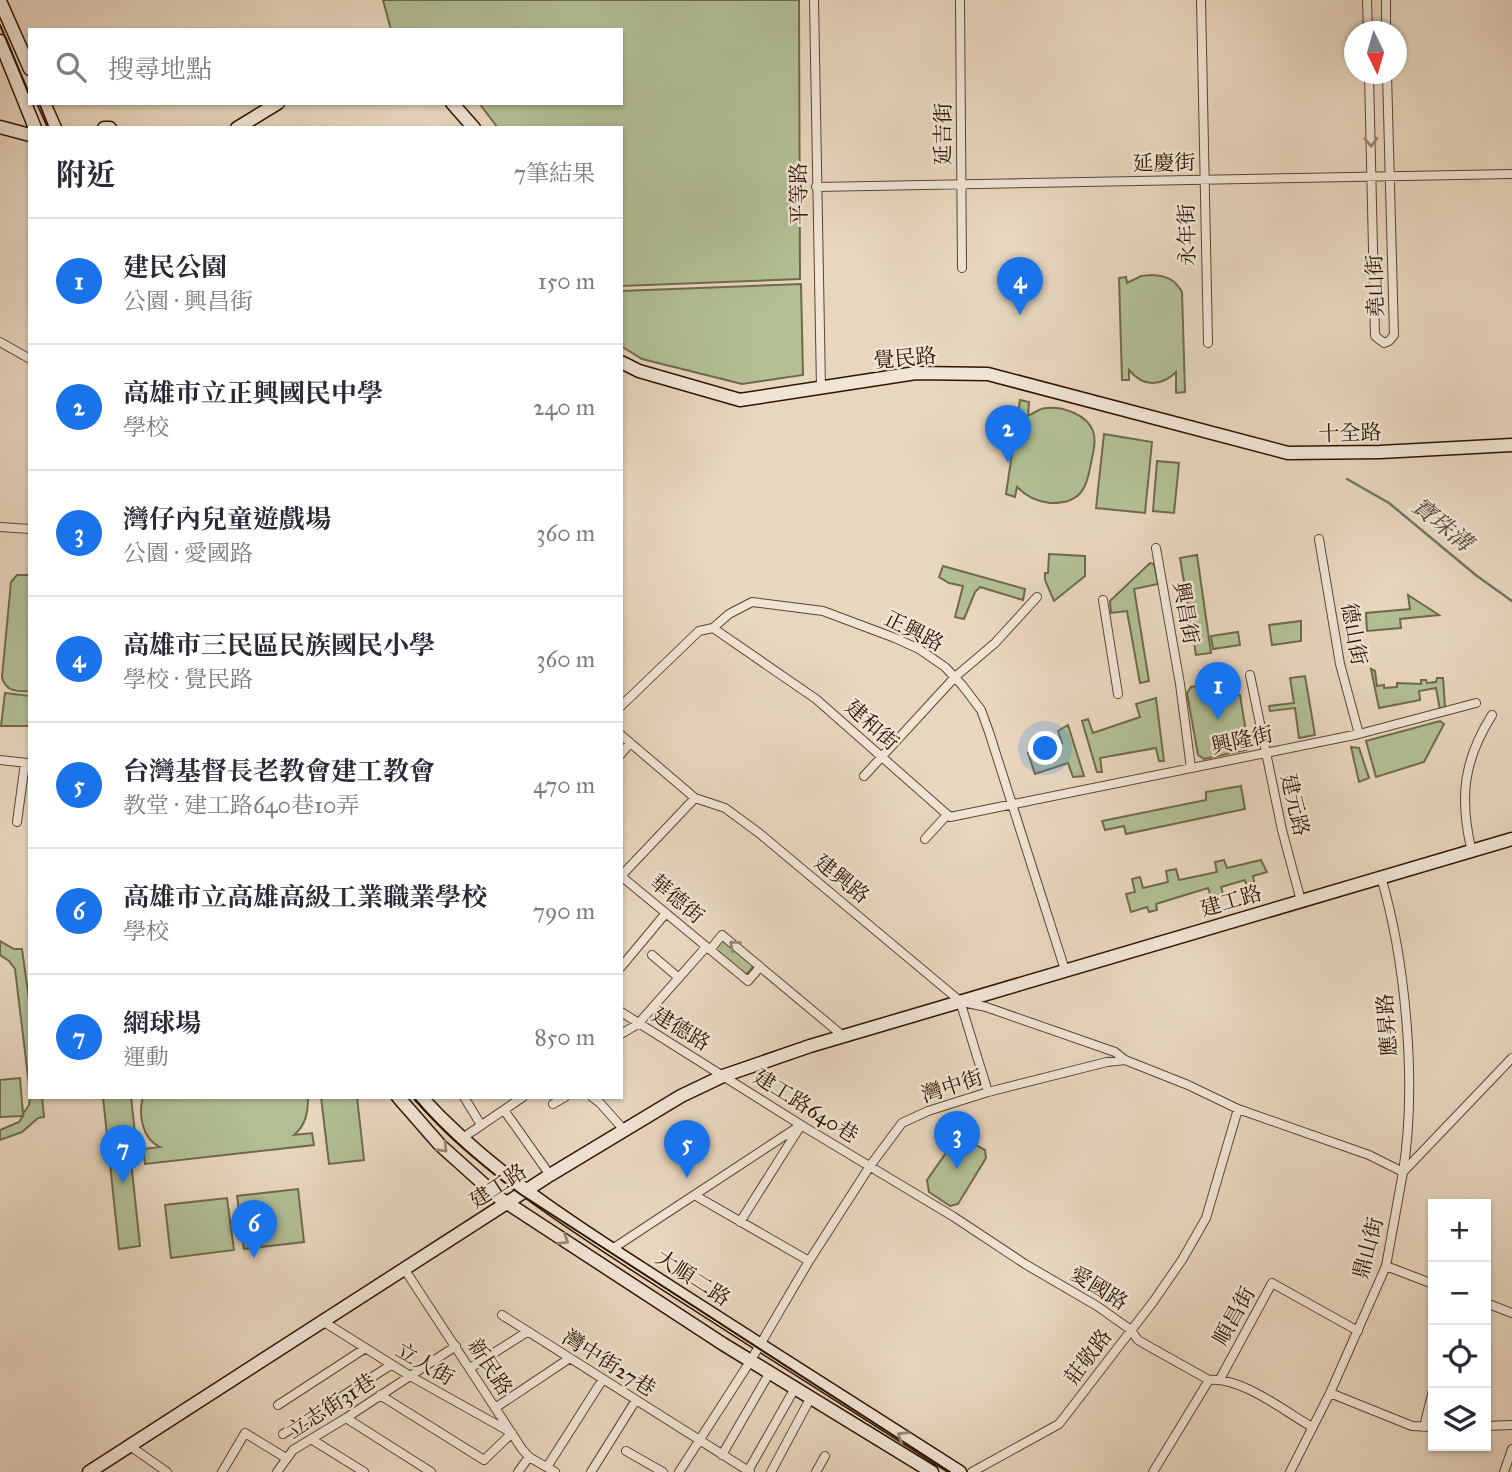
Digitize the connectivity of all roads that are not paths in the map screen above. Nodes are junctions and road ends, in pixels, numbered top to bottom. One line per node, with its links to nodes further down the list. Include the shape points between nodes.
1 (814, 0): 27 (street, 平等路)
2 (960, 0): 26 (street, 延吉街)
3 (1201, 0): 25 (street, 永年街)
4 (1367, 0): 7 (street)
5 (1386, 0): 8 (street)
6 (0, 1): 10 (street)
7 (1368, 21)
8 (1386, 21)
9 (0, 41): 16 (street)
10 (28, 64)
11 (1369, 84): 24 (street, 堯山街, one-way to 24)
12 (1387, 84): 23 (street, 堯山街)
13 (45, 105): 17 (street)
14 (275, 105): 18 (street)
15 (454, 105): 19 (street)
16 (34, 126)
17 (54, 126)
18 (240, 126)
19 (472, 126)
20 (0, 127): 21 (street)
21 (28, 134)
22 (1512, 174): 23 (street, 延慶街)
23 (1389, 176): 24 (street, 延慶街); 24 (street, 堯山街, via 1394,335 1384,343 1375,336)
24 (1372, 177): 25 (street, 延慶街)
25 (1204, 180): 26 (street, 延慶街); 30 (street, 永年街)
26 (961, 184): 27 (street, 延慶街); 28 (street, 延吉街)
27 (816, 187): 33 (street, 平等路)
28 (961, 268)
29 (0, 342): 31 (street)
30 (1208, 343)
31 (28, 358)
32 (623, 363): 33 (street, 覺民路, via 740,400)
33 (821, 388): 34 (street, 覺民路, via 916,373 988,374)
34 (1193, 428): 35 (street, 十全路, via 1288,453)
35 (1512, 445)
36 (0, 527): 37 (street)
37 (28, 529)
38 (1319, 539): 49 (street, 德山街, via 1340,664)
39 (1156, 548): 57 (street, 興昌街)
40 (1037, 597): 44 (street, via 995,643)
41 (1103, 600): 45 (street)
42 (713, 628): 44 (street, 正興路, via 752,602 822,611 919,649); 47 (street, 正興路, via 699,631); 54 (street, 建和街, via 816,699)
43 (1250, 675): 53 (street, 建元路)
44 (955, 677): 54 (street); 60 (street, 正興路, via 981,710)
45 (1118, 694)
46 (1476, 703): 49 (street, 興隆街)
47 (623, 704)
48 (1492, 715): 65 (street, via 1477,738 1467,768 1465,815)
49 (1359, 734): 53 (street, 興隆街)
50 (623, 736): 51 (street, 建興路)
51 (630, 743): 52 (street); 59 (street, 建興路)
52 (623, 752)
53 (1266, 753): 57 (street, 興隆街); 69 (street, 建元路)
54 (882, 757): 58 (street); 61 (street, 建和街)
55 (0, 760): 56 (street)
56 (27, 763): 62 (street)
57 (1191, 768): 60 (street, 興隆街)
58 (864, 776)
59 (695, 798): 66 (street); 77 (street, 建興路, via 726,808)
60 (1013, 803): 61 (street); 75 (street, 正興路)
61 (947, 816): 63 (street)
62 (17, 822)
63 (925, 839)
64 (1512, 839): 65 (street, 建工路)
65 (1472, 852): 67 (street, 建工路)
66 (623, 874)
67 (1381, 877): 69 (street, 建工路); 100 (street, 應昇路, via 1406,1006 1407,1147)
68 (623, 878): 70 (street, 華德街)
69 (1301, 901): 75 (street, 建工路)
70 (666, 913): 71 (street, 華德街); 73 (street)
71 (708, 948): 74 (street, 華德街, one-way to 71, via 722,935); 74 (street, 華德街, via 748,981); 76 (street)
72 (652, 955): 76 (street)
73 (623, 965)
74 (760, 967): 81 (street, 華德街)
75 (1065, 970): 77 (street, 建工路)
76 (679, 978): 79 (street)
77 (960, 1001): 81 (street, 建工路); 83 (street, via 1115,1052); 85 (street)
78 (623, 1013): 79 (street, 建德路)
79 (638, 1024): 80 (street); 84 (street, 建德路)
80 (623, 1033)
81 (843, 1036): 84 (street, 建工路)
82 (1512, 1058): 100 (street)
83 (1125, 1060): 85 (street, 灣中街); 93 (street)
84 (723, 1076): 96 (street, 建工路640巷); 97 (street, 建工路)
85 (988, 1092): 99 (street, 灣中街, via 902,1123)
86 (400, 1099): 104 (street, 大順二路, one-way to 104, via 461,1167)
87 (423, 1099): 98 (street, 大順二路)
88 (465, 1099): 95 (street)
89 (562, 1099): 92 (street)
90 (595, 1099): 97 (street)
91 (512, 1100): 94 (street)
92 (553, 1104)
93 (1238, 1109): 100 (street, via 1369,1155); 115 (street, 莊敬路, via 1206,1218 1182,1260)
94 (503, 1110): 95 (street); 101 (street)
95 (481, 1125): 98 (street)
96 (801, 1125): 99 (street, 建工路640巷); 103 (street); 105 (street)
97 (624, 1130): 101 (street, 建工路)
98 (461, 1139): 102 (street, 大順二路)
99 (870, 1166): 107 (street, 灣中街); 115 (street, 愛國路)
100 (1402, 1172): 108 (street, 鼎山街)
101 (550, 1175): 102 (street, 建工路)
102 (526, 1191): 104 (street, 建工路); 106 (street, 大順二路)
103 (696, 1196): 105 (street); 106 (street)
104 (507, 1203): 109 (street, 建工路); 122 (street, 大順二路, one-way to 122)
105 (740, 1222): 107 (street)
106 (612, 1249): 118 (street, 大順二路)
107 (809, 1261): 118 (street, 灣中街)
108 (1386, 1266): 110 (street); 116 (street, 鼎山街)
109 (405, 1270): 114 (street, 建工路); 119 (street, 新民路)
110 (1428, 1282)
111 (1491, 1305): 112 (street)
112 (1512, 1312)
113 (502, 1315): 117 (street, 灣中街27巷)
114 (324, 1322): 120 (street, 立人街); 146 (street, 建工路)
115 (1130, 1329): 129 (street, 愛國路, via 1150,1348); 170 (street, 莊敬路, via 1059,1423)
116 (1358, 1331): 128 (street, 順昌街, via 1272,1283); 131 (street, 鼎山街)
117 (527, 1332): 121 (street, 灣中街27巷); 124 (street)
118 (759, 1345): 122 (street, 灣中街); 169 (street, 大順二路, one-way to 118)
119 (456, 1346): 124 (street, 新民路); 126 (street, 立志街31巷)
120 (365, 1349): 123 (street, 立人街); 135 (street)
121 (570, 1359): 127 (street, 灣中街27巷); 136 (street)
122 (751, 1360): 125 (street, 大順二路); 145 (street, 灣中街)
123 (391, 1365): 126 (street, 立人街); 143 (street)
124 (470, 1368): 136 (street, 新民路)
125 (770, 1372): 130 (street, 大順二路); 149 (street)
126 (410, 1376): 132 (street, 立志街31巷); 142 (street, 立人街)
127 (603, 1379): 134 (street, 灣中街27巷); 153 (street)
128 (1220, 1379): 129 (street); 140 (street)
129 (1209, 1380): 171 (street)
130 (794, 1388): 133 (street, 大順二路); 155 (street)
131 (1330, 1393): 140 (street, 鼎山街); 141 (street, via 1412,1426)
132 (380, 1395): 137 (street, 立志街31巷); 142 (street, via 484,1460)
133 (811, 1397): 166 (street); 168 (street, 大順二路)
134 (636, 1400): 145 (street, 灣中街27巷); 163 (street)
135 (278, 1405)
136 (495, 1408): 142 (street, 新民路)
137 (346, 1418): 144 (street, 立志街31巷); 160 (street)
138 (1512, 1425): 139 (street)
139 (1491, 1426)
140 (1312, 1427): 172 (street, 鼎山街)
141 (1428, 1427)
142 (512, 1433): 151 (street, 新民路)
143 (283, 1434)
144 (311, 1439): 152 (street, 立志街31巷); 154 (street)
145 (698, 1440): 149 (street, 灣中街27巷); 165 (street, 灣中街)
146 (131, 1446): 156 (street, 建工路); 157 (street)
147 (1512, 1449): 173 (street)
148 (626, 1451): 164 (street)
149 (722, 1455): 155 (street, 灣中街27巷)
150 (825, 1456): 167 (street)
151 (529, 1457): 153 (street, 新民路); 161 (street)
152 (286, 1458): 158 (street, via 245,1433); 159 (street, 立志街31巷)
153 (547, 1467): 162 (street, 新民路)
154 (360, 1471)
155 (749, 1471)
156 (89, 1472)
157 (167, 1472)
158 (222, 1472)
159 (277, 1472)
160 (431, 1472)
161 (518, 1472)
162 (555, 1472)
163 (591, 1472)
164 (663, 1472)
165 (679, 1472)
166 (771, 1472)
167 (816, 1472)
168 (932, 1472)
169 (960, 1472)
170 (972, 1472)
171 (1153, 1472)
172 (1290, 1472)
173 (1504, 1472)

